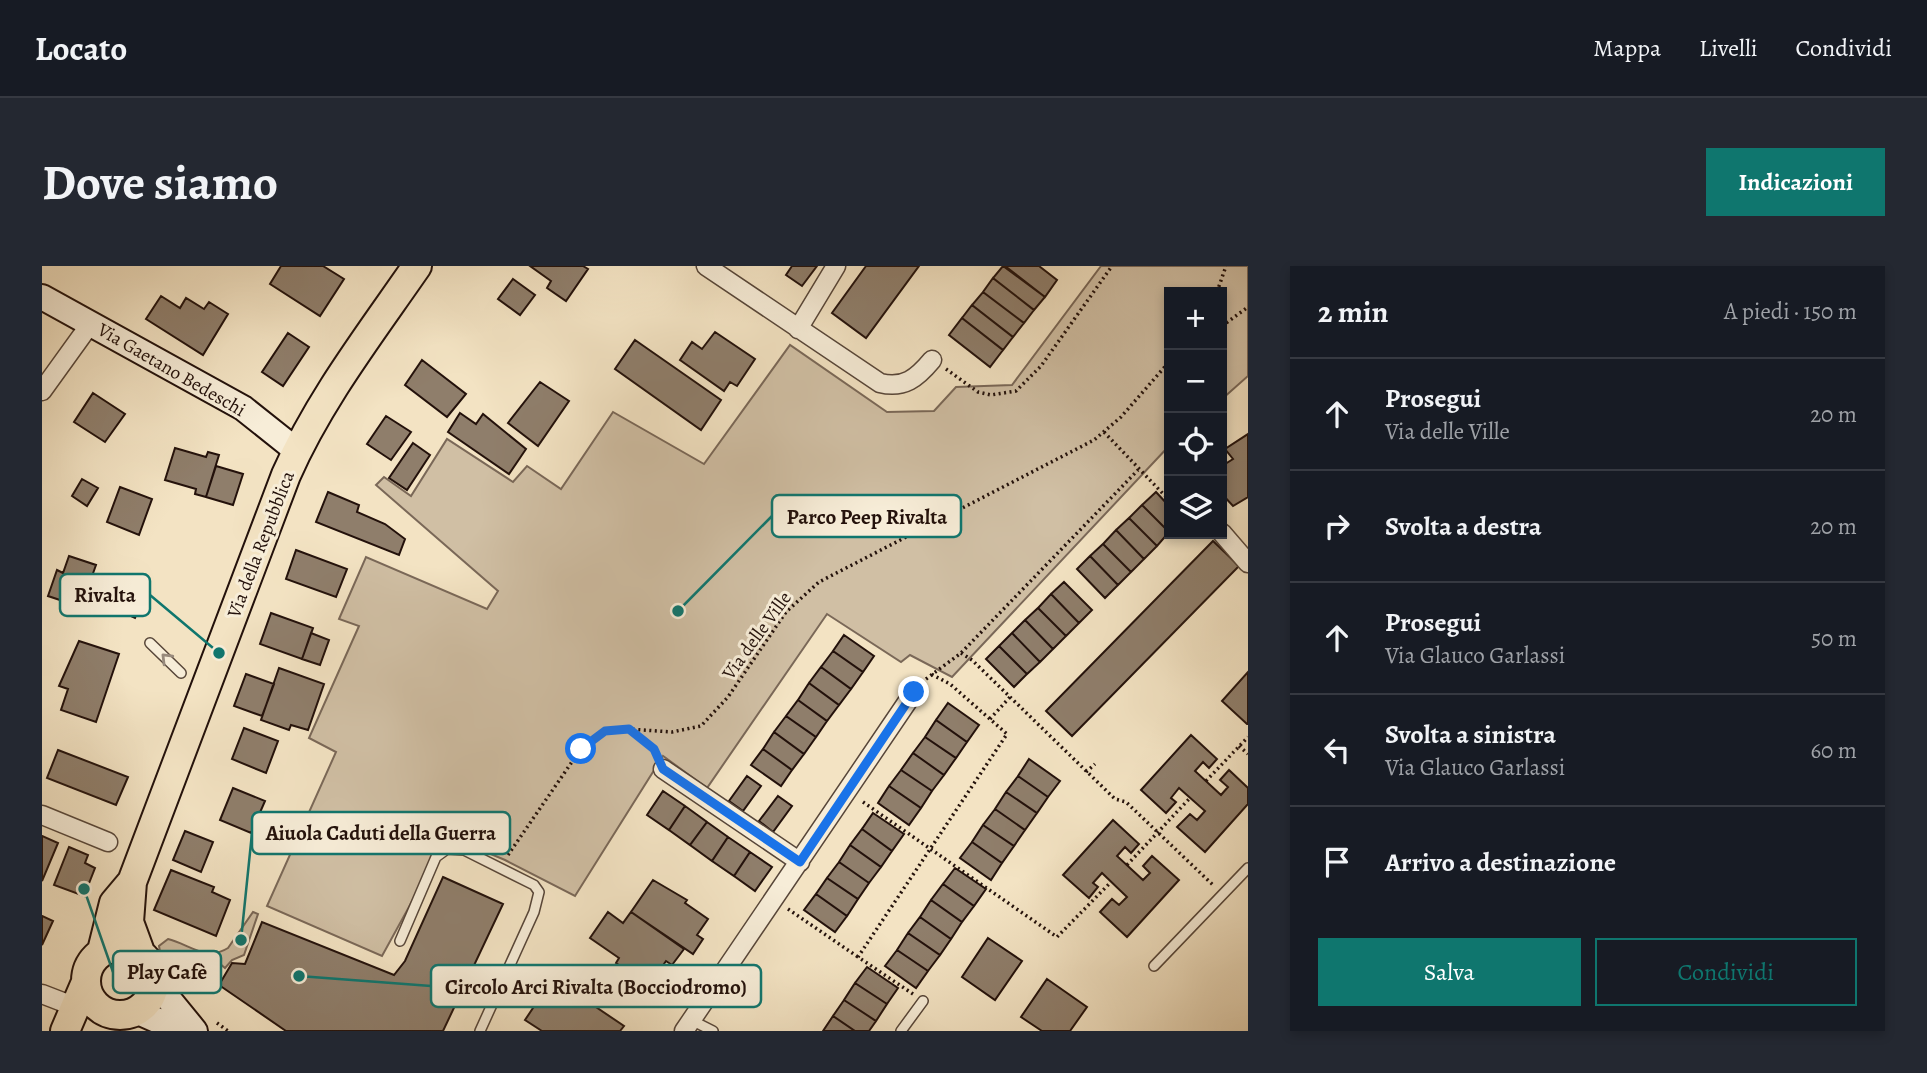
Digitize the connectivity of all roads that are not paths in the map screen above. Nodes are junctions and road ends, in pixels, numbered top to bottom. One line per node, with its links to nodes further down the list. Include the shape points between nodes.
1 (416, 266): 9 (main road, Via della Repubblica, via 334,386)
2 (706, 266): 6 (street)
3 (836, 266): 6 (street)
4 (42, 297): 5 (street, Via Gaetano Bedeschi)
5 (91, 323): 8 (street); 9 (street, Via Gaetano Bedeschi, via 243,408)
6 (798, 329): 7 (street, via 863,373 890,385 909,382)
7 (932, 360)
8 (42, 391)
9 (297, 451): 20 (main road, Via della Repubblica)
10 (1227, 539): 11 (street)
11 (1248, 563)
12 (150, 643): 13 (lane, one-way to 12)
13 (181, 673)
14 (914, 692): 18 (street)
15 (663, 769): 18 (street)
16 (42, 815): 17 (street)
17 (108, 842)
18 (800, 862): 31 (street)
19 (1248, 868): 24 (lane)
20 (132, 882): 22 (main road, Via della Repubblica, via 114,903); 23 (main road, Via della Repubblica, via 129,922)
21 (400, 941): 35 (lane, via 436,857 447,849 464,850 534,885 539,892 537,904)
22 (102, 951): 23 (main road, via 121,946); 28 (main road, Via della Repubblica, via 89,965)
23 (140, 952): 25 (main road, Via della Repubblica, via 151,965)
24 (1154, 966)
25 (155, 982): 29 (main road, via 152,994); 34 (street)
26 (42, 994): 28 (street)
27 (923, 1001): 37 (lane)
28 (75, 1006): 30 (main road, via 92,1001)
29 (136, 1012): 30 (main road); 33 (street)
30 (108, 1013): 32 (main road)
31 (688, 1026): 36 (lane)
32 (86, 1031)
33 (181, 1031)
34 (195, 1031)
35 (480, 1031)
36 (713, 1031)
37 (901, 1031)

